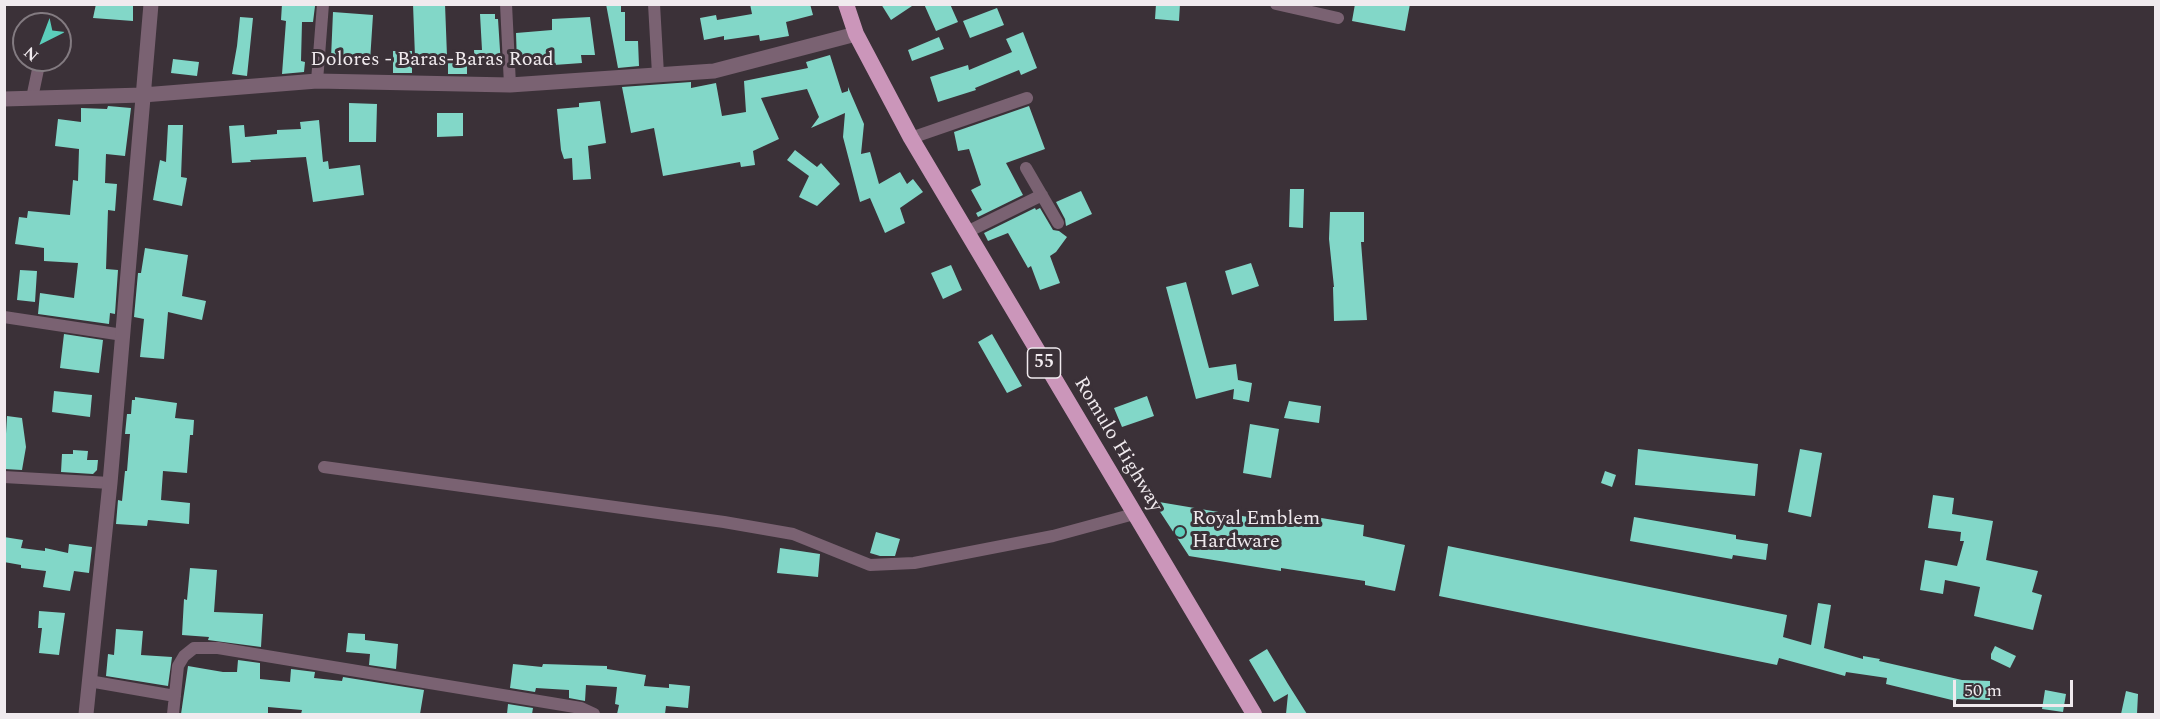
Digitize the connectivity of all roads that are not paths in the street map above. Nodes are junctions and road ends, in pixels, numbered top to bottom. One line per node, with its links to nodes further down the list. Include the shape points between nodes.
1 (151, 4): 13 (street)
2 (323, 4): 11 (street)
3 (506, 4): 12 (street)
4 (654, 4): 10 (street)
5 (846, 4): 8 (highway, Romulo Highway / 55)
6 (1276, 4): 7 (street)
7 (1338, 18)
8 (856, 34): 10 (street, Dolores - Baras-Baras Road, via 714,70); 17 (highway, Romulo Highway / 55)
9 (37, 72): 14 (street)
10 (658, 75): 12 (street, Dolores - Baras-Baras Road)
11 (317, 81): 12 (street, Dolores - Baras-Baras Road); 13 (street, Dolores - Baras-Baras Road)
12 (510, 85)
13 (143, 95): 14 (street, Dolores - Baras-Baras Road); 23 (street)
14 (32, 98): 16 (street, Dolores - Baras-Baras Road)
15 (1027, 98): 17 (street)
16 (4, 99)
17 (911, 138): 21 (highway, Romulo Highway / 55)
18 (1026, 168): 19 (street)
19 (1042, 195): 20 (street); 21 (street)
20 (1058, 223)
21 (967, 232): 27 (highway, Romulo Highway / 55)
22 (4, 317): 23 (street)
23 (123, 335): 26 (street)
24 (324, 467): 27 (street, via 793,534 870,565 914,564 1053,536)
25 (4, 477): 26 (street)
26 (110, 483): 28 (street)
27 (1134, 514): 33 (highway, Romulo Highway / 55)
28 (89, 681): 29 (street); 30 (street)
29 (175, 696): 31 (street); 32 (street, via 178,666 184,656 194,648 218,648 581,708)
30 (86, 714)
31 (173, 714)
32 (594, 714)
33 (1254, 714)

